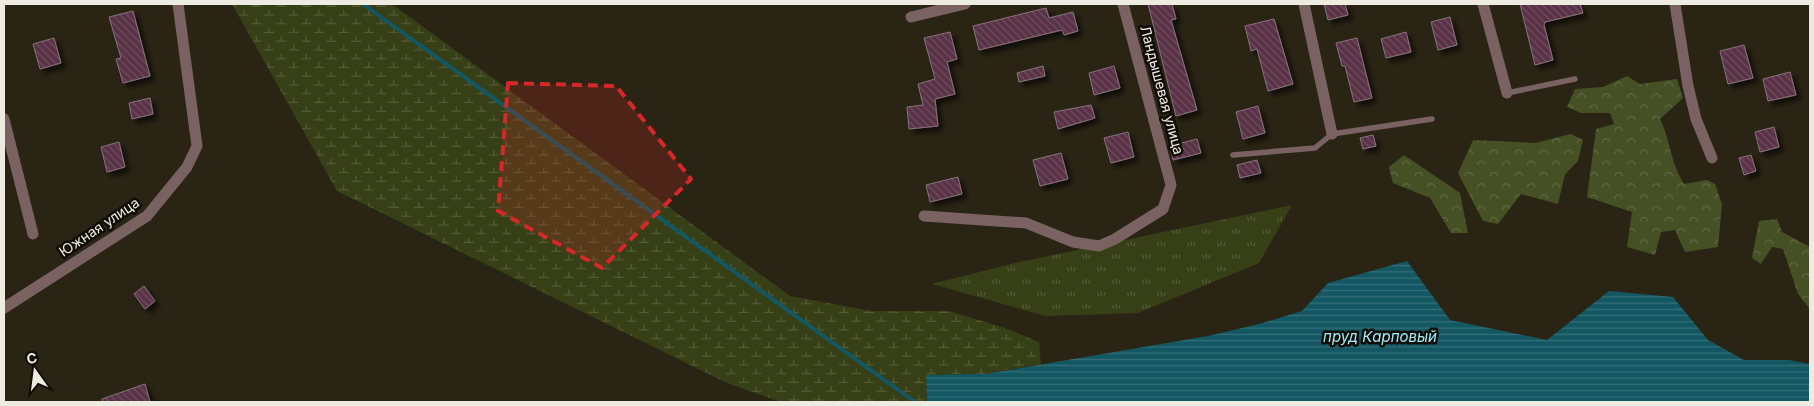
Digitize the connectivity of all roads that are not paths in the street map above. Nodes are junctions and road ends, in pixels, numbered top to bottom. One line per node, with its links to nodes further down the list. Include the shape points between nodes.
1 (178, 4): 17 (street, Южная улица, via 196,146 187,167 146,216)
2 (965, 4): 7 (street)
3 (1123, 4): 15 (street, Ландышевая улица, via 1171,185 1163,209 1099,246 1074,242 1026,224)
4 (1304, 4): 12 (street)
5 (1483, 4): 9 (street)
6 (1675, 4): 14 (street, via 1694,111)
7 (911, 17)
8 (1576, 79): 9 (lane)
9 (1507, 93)
10 (4, 119): 16 (street)
11 (1432, 119): 12 (lane)
12 (1332, 134): 13 (lane, via 1316,148)
13 (1233, 155)
14 (1712, 158)
15 (924, 216)
16 (34, 234)
17 (4, 308)

